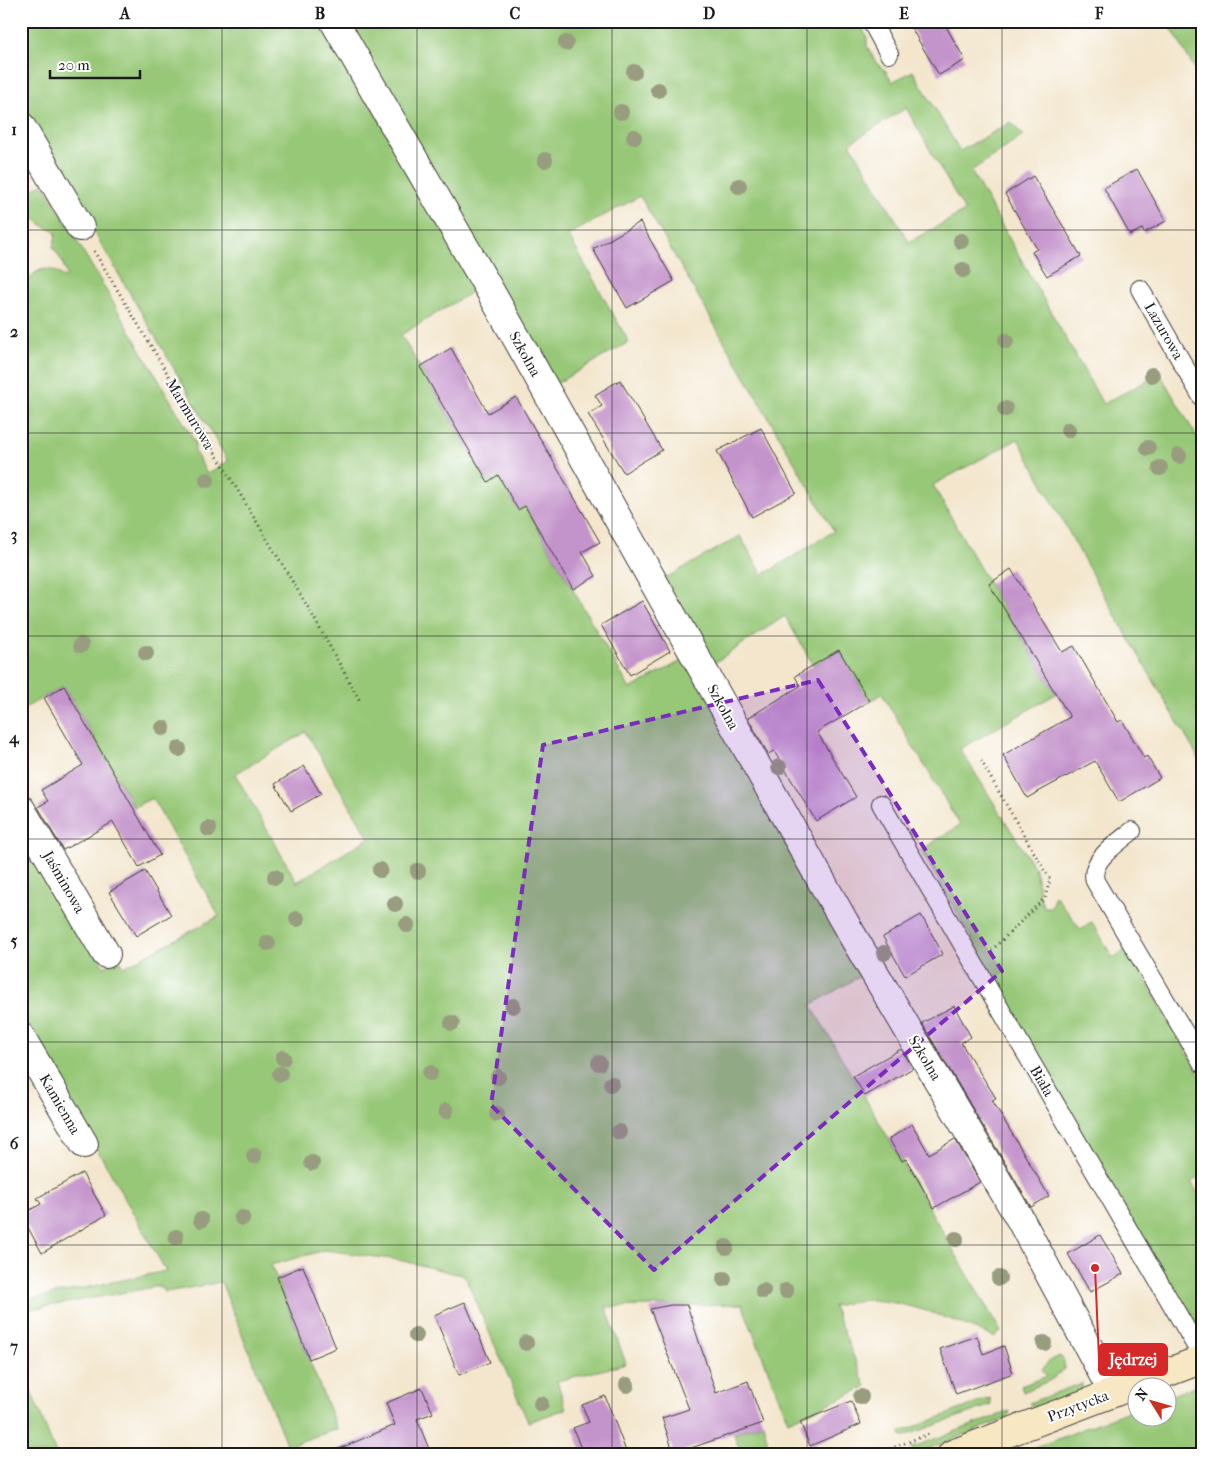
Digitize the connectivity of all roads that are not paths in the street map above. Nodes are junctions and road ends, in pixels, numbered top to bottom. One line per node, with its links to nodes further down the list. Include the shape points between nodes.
1 (334, 21): 16 (street, Szkolna, via 845,923 1020,1219)
2 (871, 21): 3 (lane)
3 (889, 54)
4 (21, 126): 5 (street)
5 (80, 227)
6 (1140, 289): 7 (lane, Lazurowa)
7 (1203, 399)
8 (881, 804): 15 (lane, Biała)
9 (21, 809): 11 (street, Jaśminowa)
10 (1132, 831): 13 (lane, via 1096,864 1095,881)
11 (106, 954)
12 (21, 1037): 14 (street, Kamienna)
13 (1203, 1064)
14 (84, 1144)
15 (1203, 1359): 16 (main road, Przytycka)
16 (1113, 1393): 17 (main road, Przytycka)
17 (952, 1454)

